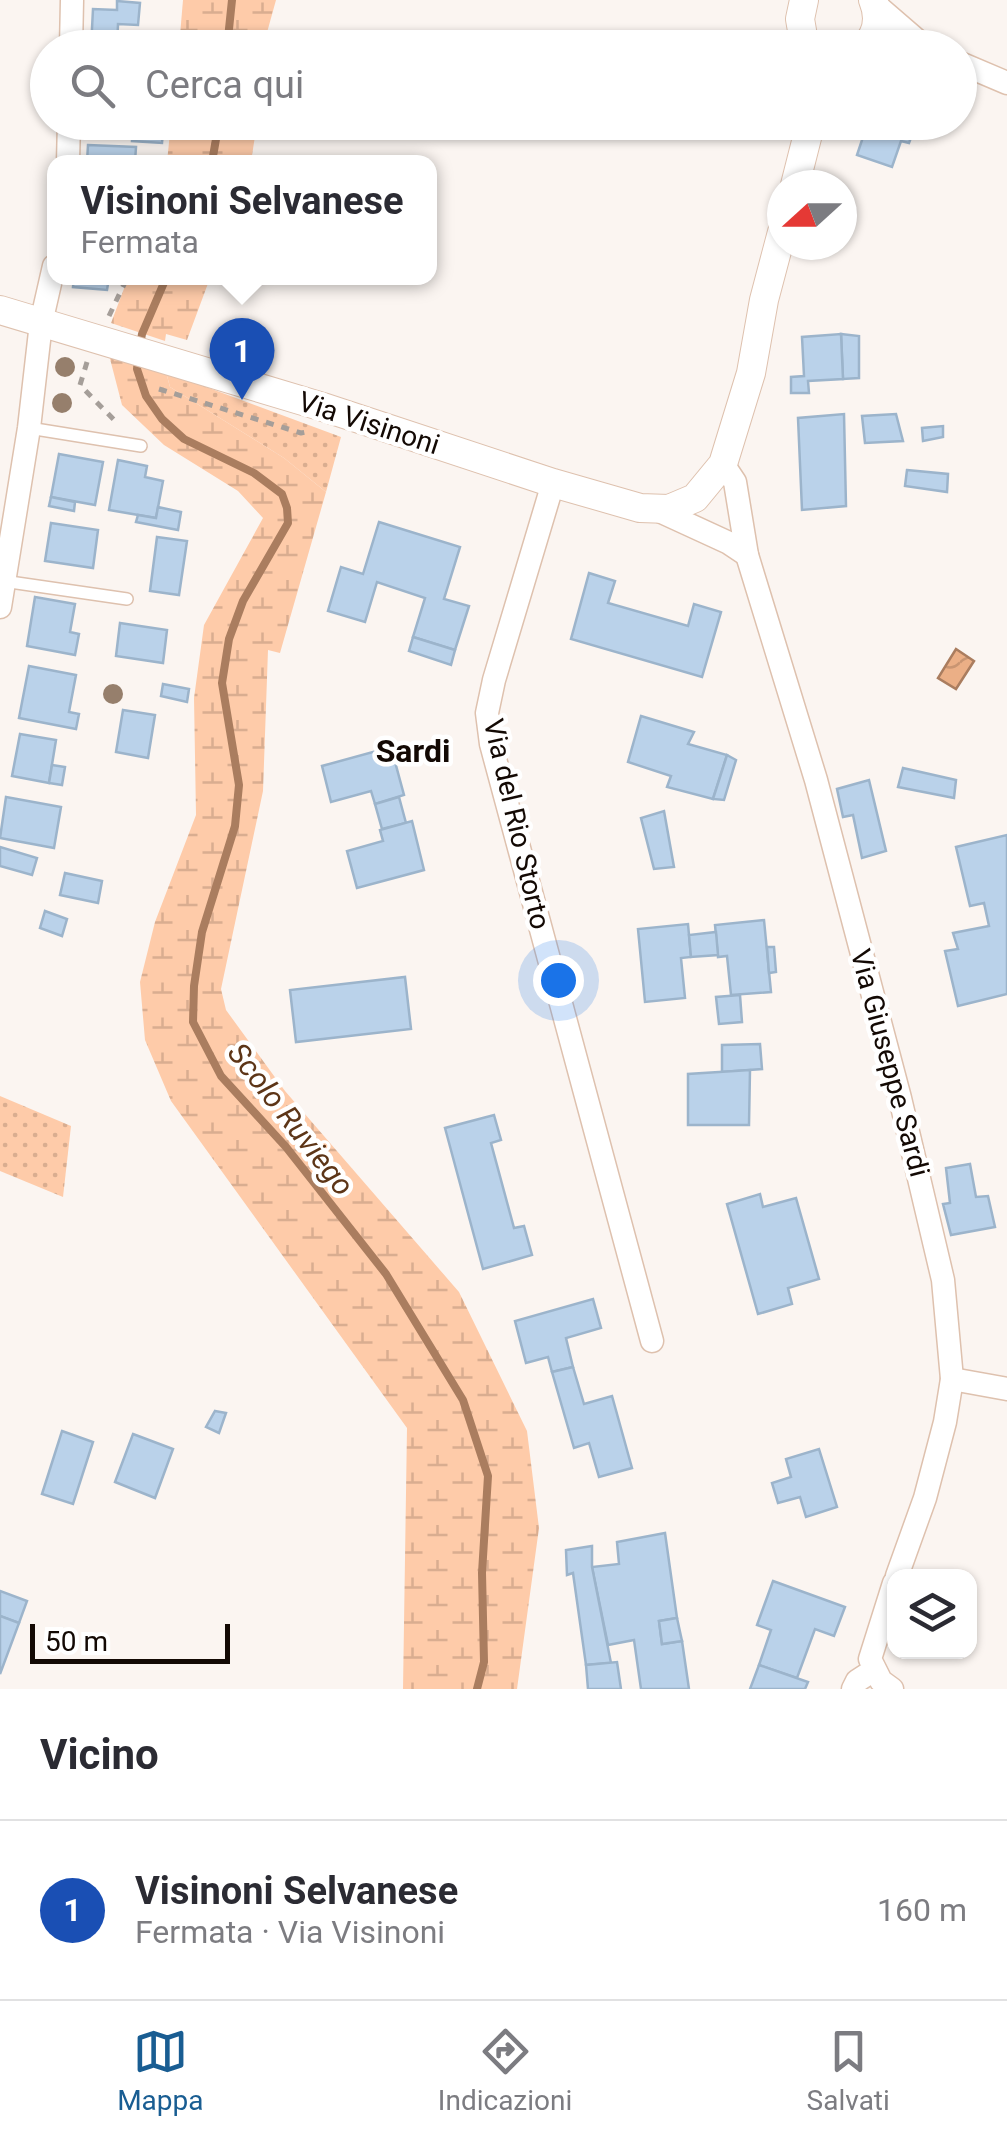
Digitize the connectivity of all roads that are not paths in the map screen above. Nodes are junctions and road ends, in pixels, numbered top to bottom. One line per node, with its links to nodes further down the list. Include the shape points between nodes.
1 (72, 0): 4 (street)
2 (804, 0): 5 (street)
3 (874, 2): 6 (street); 7 (street)
4 (71, 30)
5 (804, 30)
6 (876, 30)
7 (906, 30)
8 (977, 70): 9 (street)
9 (1007, 82)
10 (806, 140): 11 (street)
11 (799, 170)
12 (775, 260): 18 (street)
13 (50, 285): 15 (street)
14 (0, 310): 15 (street, Via Visinoni)
15 (41, 323): 16 (street); 19 (street, Via Visinoni)
16 (29, 428): 17 (lane); 22 (street)
17 (141, 446)
18 (723, 464): 20 (street, via 695,498); 21 (street, Via Giuseppe Sardi, via 735,482)
19 (553, 483): 20 (street, Via Visinoni); 25 (street, Via del Rio Storto, via 487,713)
20 (655, 509): 21 (street)
21 (747, 555): 26 (street, Via Giuseppe Sardi, via 812,765 935,1239)
22 (3, 581): 23 (lane); 24 (street)
23 (127, 599)
24 (0, 607)
25 (652, 1340)
26 (952, 1379): 27 (street); 28 (street, Via Giuseppe Sardi, via 936,1458)
27 (1007, 1388)
28 (900, 1569)
29 (887, 1605): 30 (street, Via Giuseppe Sardi, via 873,1643)
30 (874, 1670): 31 (street); 32 (street)
31 (853, 1689)
32 (892, 1689)

